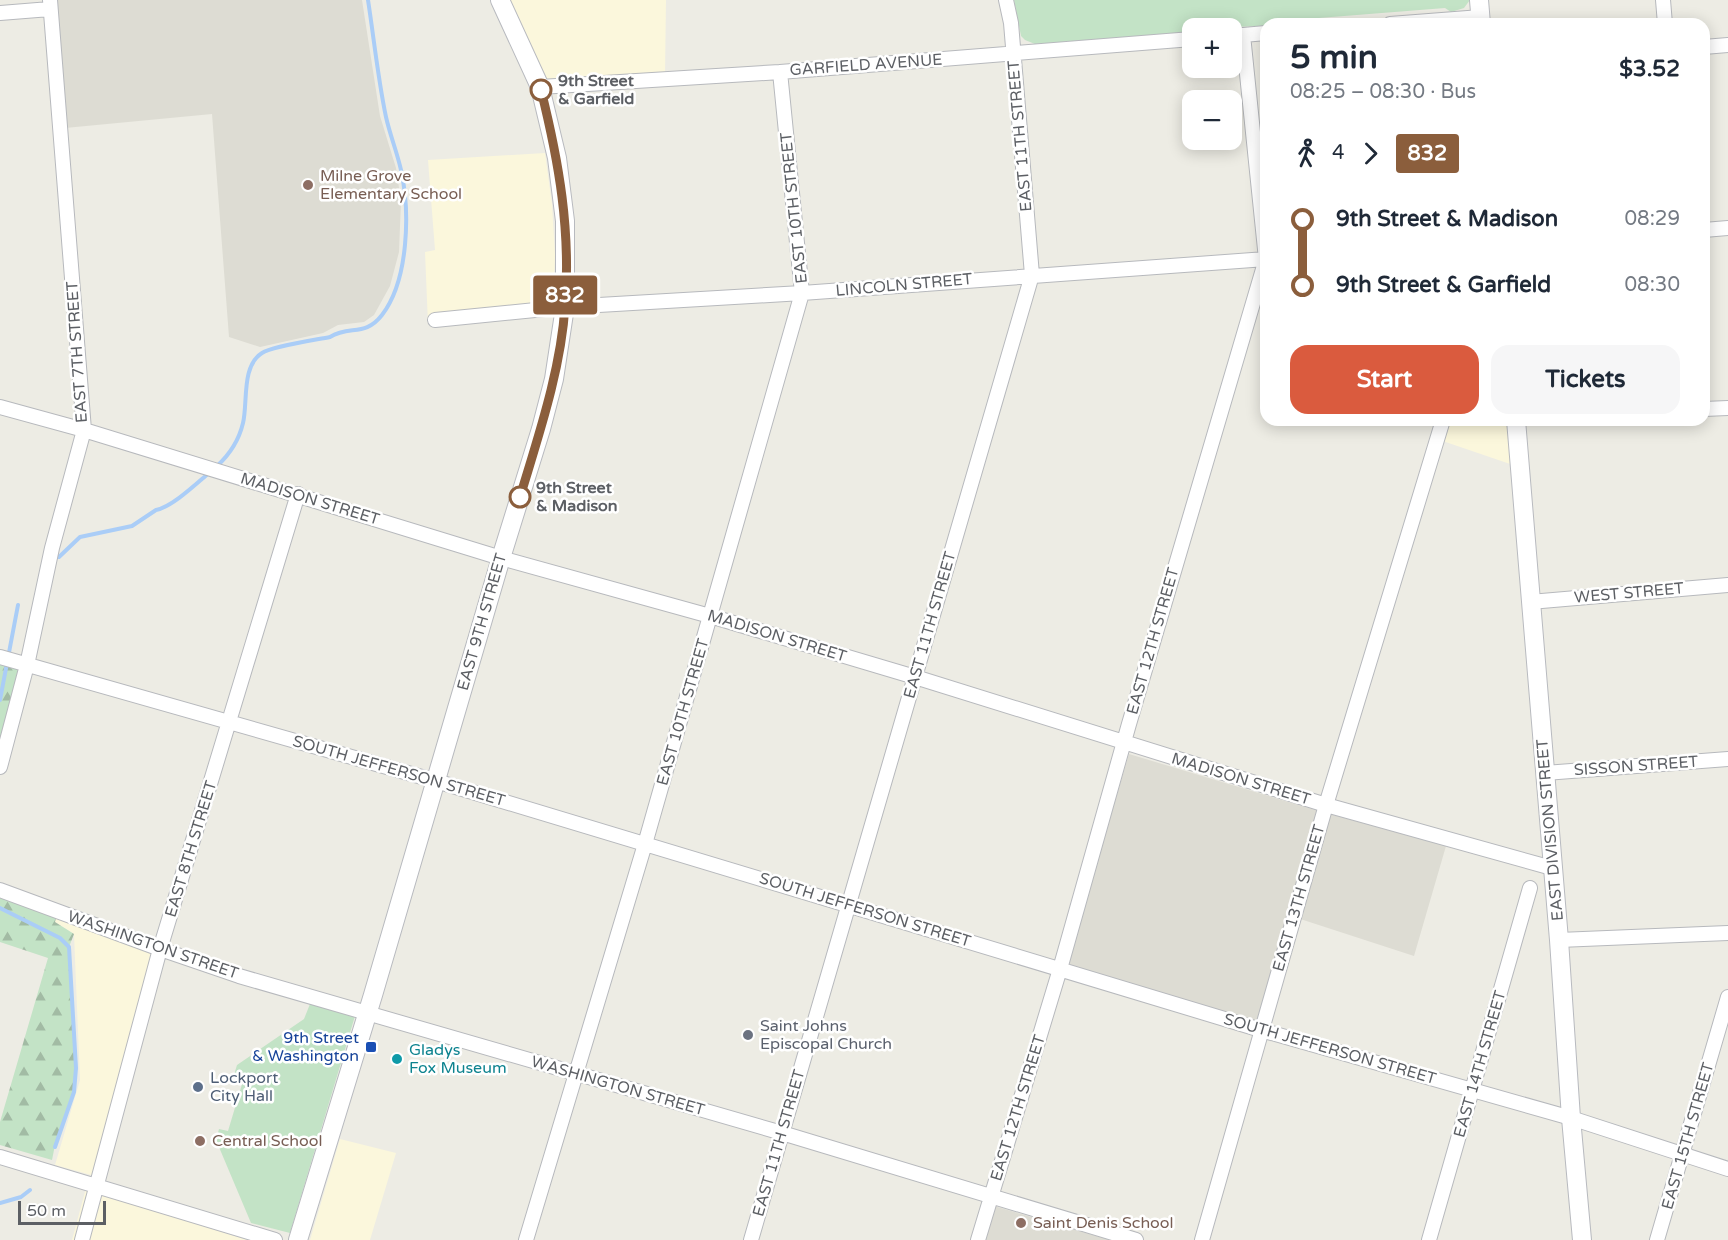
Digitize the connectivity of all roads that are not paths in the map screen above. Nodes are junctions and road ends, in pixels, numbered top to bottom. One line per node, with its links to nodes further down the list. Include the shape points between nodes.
1 (500, 0): 17 (main road, EAST 9TH STREET)
2 (1006, 0): 14 (street, EAST 11TH STREET)
3 (1663, 0): 8 (street)
4 (50, 5): 5 (street); 32 (street, EAST 7TH STREET)
5 (0, 13)
6 (1480, 14): 7 (street)
7 (1444, 18)
8 (1664, 18)
9 (1260, 34): 10 (street)
10 (1242, 35)
11 (1182, 40): 14 (street, GARFIELD AVENUE)
12 (1728, 45): 13 (street)
13 (1710, 46)
14 (1013, 54): 15 (street, GARFIELD AVENUE); 22 (street, EAST 11TH STREET)
15 (780, 72): 17 (street, GARFIELD AVENUE); 24 (street, EAST 10TH STREET)
16 (1242, 74): 18 (street, EAST 12TH STREET)
17 (540, 87): 25 (main road, EAST 9TH STREET, via 557,158 566,221)
18 (1260, 213)
19 (1728, 228): 20 (street)
20 (1710, 230)
21 (1260, 259): 22 (street, LINCOLN STREET)
22 (1032, 275): 24 (street, LINCOLN STREET); 40 (street, EAST 11TH STREET)
23 (1260, 279): 42 (street, EAST 12TH STREET)
24 (802, 293): 25 (street, LINCOLN STREET); 37 (street, EAST 10TH STREET)
25 (566, 307): 26 (street, LINCOLN STREET); 34 (main road, EAST 9TH STREET, via 554,379)
26 (435, 320)
27 (0, 407): 32 (street, MADISON STREET)
28 (1728, 408): 29 (street)
29 (1710, 409)
30 (1441, 426): 47 (street, EAST 13TH STREET)
31 (1516, 426): 36 (main road, EAST DIVISION STREET)
32 (84, 429): 33 (street, MADISON STREET); 39 (street, EAST 7TH STREET, via 52,548)
33 (298, 494): 34 (street, MADISON STREET); 41 (street, EAST 8TH STREET)
34 (501, 558): 37 (street, MADISON STREET); 46 (main road, EAST 9TH STREET)
35 (1728, 585): 36 (street, WEST STREET)
36 (1530, 602): 45 (main road, EAST DIVISION STREET)
37 (710, 616): 40 (street, MADISON STREET); 48 (street, EAST 10TH STREET)
38 (0, 657): 39 (street, SOUTH JEFFERSON STREET)
39 (27, 665): 41 (street, SOUTH JEFFERSON STREET); 44 (street, EAST 7TH STREET)
40 (915, 677): 42 (street, MADISON STREET); 52 (street, EAST 11TH STREET)
41 (230, 722): 46 (street, SOUTH JEFFERSON STREET); 55 (street, EAST 8TH STREET)
42 (1123, 743): 47 (street, MADISON STREET); 56 (street, EAST 12TH STREET)
43 (1728, 759): 45 (street, SISSON STREET)
44 (0, 767)
45 (1545, 773): 49 (main road, EAST DIVISION STREET)
46 (436, 781): 48 (street, SOUTH JEFFERSON STREET); 58 (main road, EAST 9TH STREET)
47 (1326, 805): 49 (street, MADISON STREET); 59 (street, EAST 13TH STREET)
48 (645, 844): 52 (street, SOUTH JEFFERSON STREET); 60 (street, EAST 10TH STREET)
49 (1552, 868): 54 (main road, EAST DIVISION STREET)
50 (1530, 888): 61 (street, EAST 14TH STREET)
51 (0, 890): 55 (street, WASHINGTON STREET)
52 (848, 906): 56 (street, SOUTH JEFFERSON STREET); 63 (street, EAST 11TH STREET)
53 (1728, 933): 54 (street)
54 (1559, 940): 62 (main road, EAST DIVISION STREET)
55 (160, 949): 58 (street, WASHINGTON STREET); 67 (street, EAST 8TH STREET)
56 (1060, 969): 59 (street, SOUTH JEFFERSON STREET); 68 (street, EAST 12TH STREET)
57 (1728, 997): 64 (street, EAST 15TH STREET)
58 (368, 1013): 60 (street, WASHINGTON STREET); 71 (main road, EAST 9TH STREET)
59 (1261, 1030): 61 (street, SOUTH JEFFERSON STREET); 76 (street, EAST 13TH STREET)
60 (577, 1073): 63 (street, WASHINGTON STREET); 72 (street, EAST 10TH STREET)
61 (1473, 1090): 62 (street, SOUTH JEFFERSON STREET); 77 (street, EAST 14TH STREET)
62 (1571, 1118): 64 (street, SOUTH JEFFERSON STREET); 78 (main road, EAST DIVISION STREET)
63 (782, 1133): 68 (street, WASHINGTON STREET); 73 (street, EAST 11TH STREET)
64 (1683, 1155): 66 (street, SOUTH JEFFERSON STREET); 79 (street, EAST 15TH STREET)
65 (0, 1157): 67 (street)
66 (1728, 1168)
67 (97, 1186): 69 (street, EAST 8TH STREET); 70 (street)
68 (991, 1196): 74 (street, EAST 12TH STREET); 75 (street, WASHINGTON STREET)
69 (82, 1240)
70 (275, 1240)
71 (298, 1240)
72 (526, 1240)
73 (751, 1240)
74 (978, 1240)
75 (1136, 1240)
76 (1202, 1240)
77 (1429, 1240)
78 (1582, 1240)
79 (1657, 1240)

